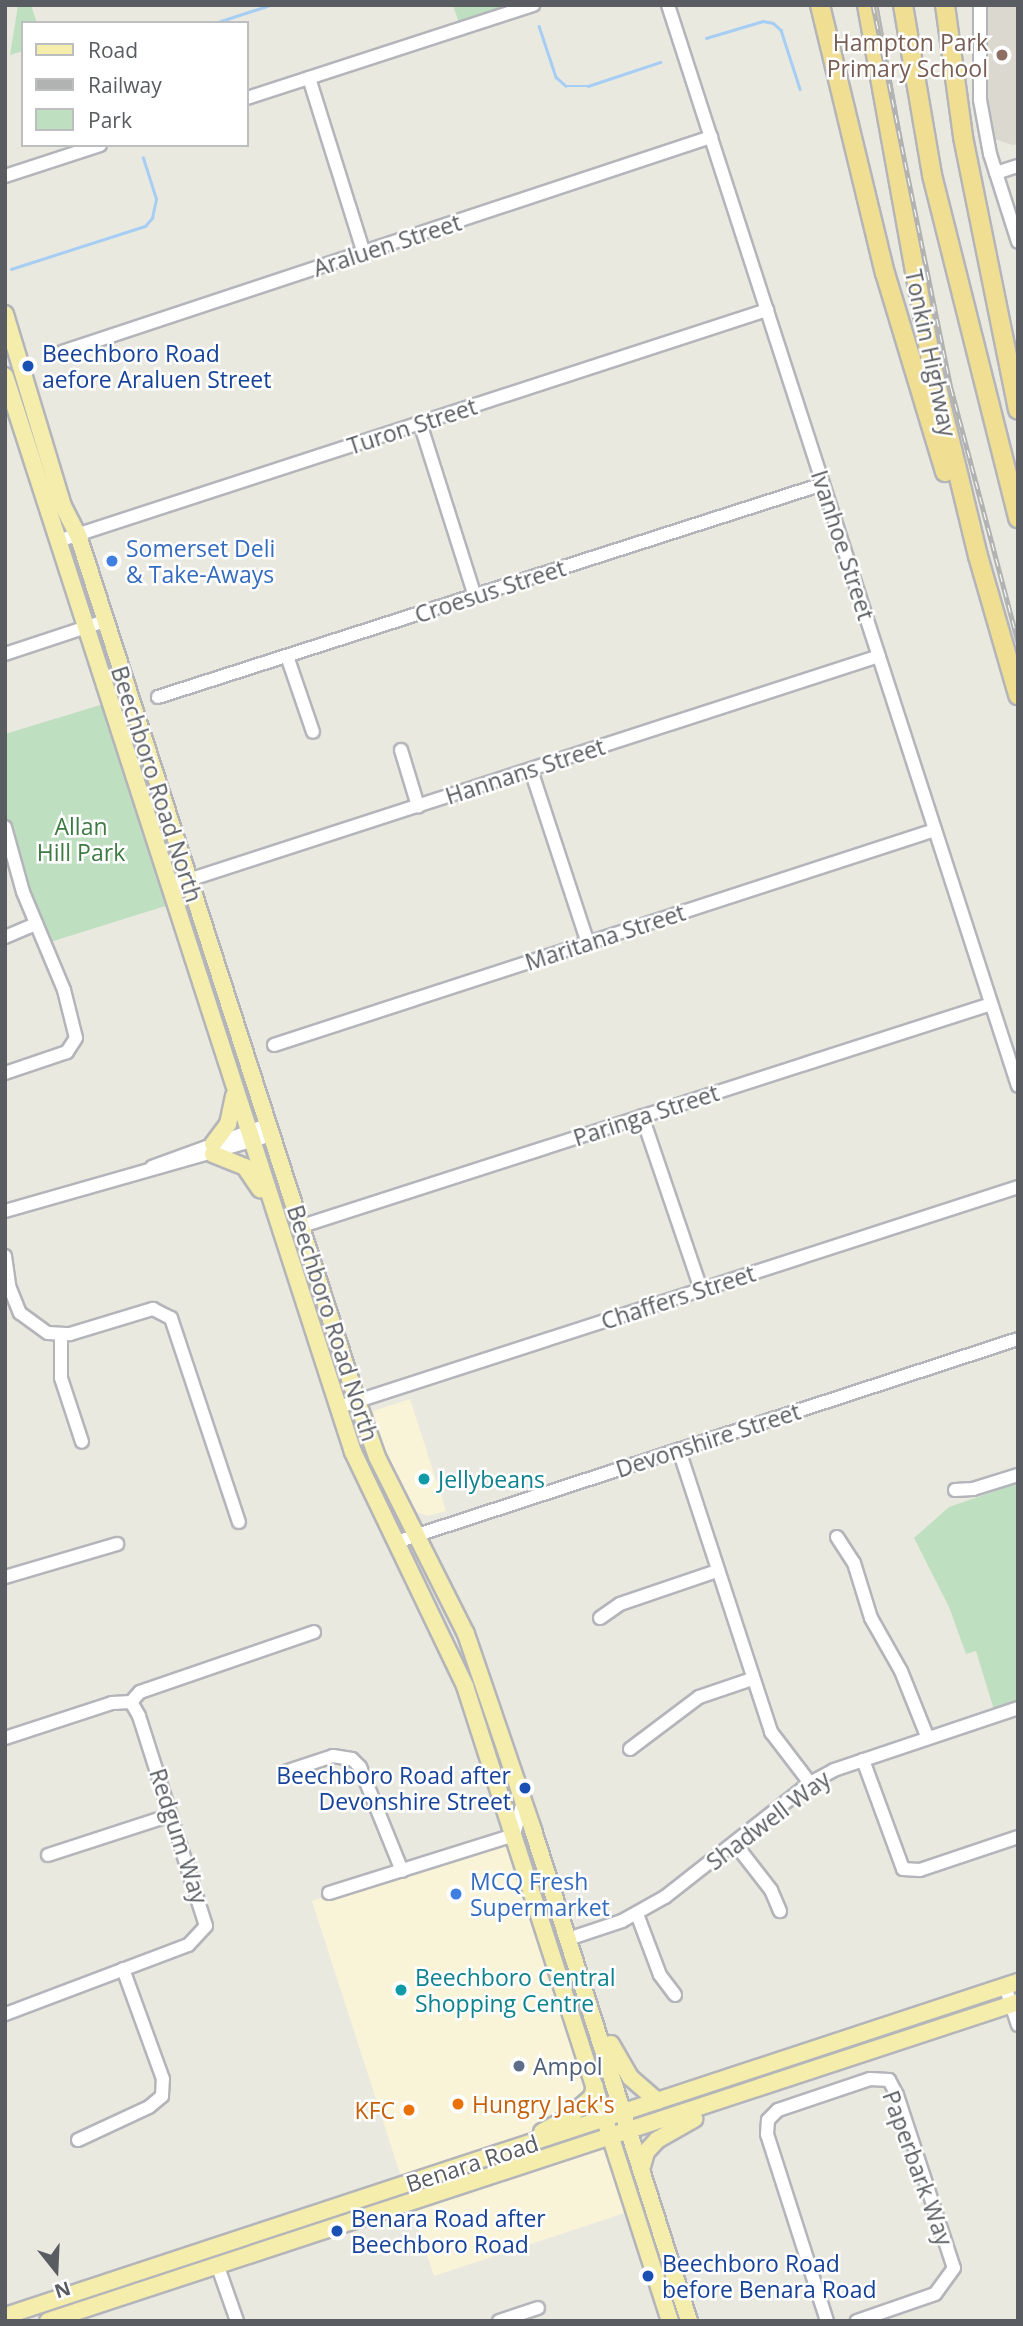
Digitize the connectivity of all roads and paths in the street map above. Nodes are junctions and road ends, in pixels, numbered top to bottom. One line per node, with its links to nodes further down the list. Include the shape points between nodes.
1 (533, 5): 8 (street)
2 (668, 5): 10 (street, Ivanhoe Street)
3 (820, 5): 28 (highway, via 885,273)
4 (867, 5): 28 (highway, Tonkin Highway, via 933,370)
5 (903, 5): 24 (highway, Tonkin Highway, via 932,175)
6 (945, 5): 21 (highway, via 963,137)
7 (980, 5): 13 (street, via 980,100)
8 (309, 78): 9 (street); 16 (street)
9 (248, 98)
10 (711, 137): 16 (street, Araluen Street); 17 (street, Ivanhoe Street)
11 (94, 147): 14 (street)
12 (1018, 166): 13 (street)
13 (996, 173): 15 (street)
14 (5, 176)
15 (1018, 242)
16 (364, 253): 19 (street, Araluen Street)
17 (767, 310): 22 (street, Turon Street); 23 (street, Ivanhoe Street)
18 (5, 314): 25 (main road, Beechboro Road North, via 63,506)
19 (62, 352)
20 (5, 376): 26 (main road, Beechboro Road North)
21 (1018, 410)
22 (420, 423): 25 (street, Turon Street); 27 (street)
23 (823, 484): 27 (street, Croesus Street); 33 (street, Ivanhoe Street)
24 (1018, 518)
25 (78, 535): 26 (street, Turon Street); 29 (main road, Beechboro Road North)
26 (58, 541): 30 (main road, Beechboro Road North)
27 (475, 596): 32 (street, Croesus Street)
28 (995, 618): 34 (highway, Tonkin Highway)
29 (105, 621): 30 (street); 42 (main road, Beechboro Road North)
30 (86, 627): 31 (street); 43 (main road, Beechboro Road North)
31 (5, 654)
32 (287, 656): 35 (street, Croesus Street); 36 (street)
33 (878, 656): 38 (street, Hannans Street); 41 (street, Ivanhoe Street)
34 (1018, 695)
35 (158, 697)
36 (313, 732)
37 (401, 750): 39 (street)
38 (531, 770): 39 (street, Hannans Street); 46 (street)
39 (418, 806): 42 (street, Hannans Street)
40 (5, 827): 44 (street)
41 (935, 830): 46 (street, Maritana Street); 47 (street, Ivanhoe Street)
42 (188, 881): 43 (street, Hannans Street); 53 (main road, Beechboro Road North)
43 (170, 886): 51 (main road, Beechboro Road North)
44 (36, 924): 45 (street); 49 (street, via 51,951 76,1038 66,1052)
45 (5, 937)
46 (588, 943): 48 (street, Maritana Street)
47 (991, 1003): 50 (street, Ivanhoe Street); 52 (street, Paringa Street)
48 (274, 1045)
49 (5, 1073)
50 (1018, 1086)
51 (234, 1090): 54 (main road, Beechboro Road North); 55 (main road, via 228,1124)
52 (642, 1116): 59 (street, Paringa Street); 61 (street)
53 (269, 1130): 54 (street); 59 (main road, Beechboro Road North)
54 (249, 1137): 55 (street); 58 (main road, Beechboro Road North)
55 (213, 1149): 57 (street); 58 (main road, via 246,1167)
56 (1018, 1186): 61 (street, Chaffers Street)
57 (5, 1211)
58 (274, 1212): 65 (main road, Beechboro Road North)
59 (302, 1226): 64 (main road, Beechboro Road North)
60 (5, 1256): 62 (street, via 9,1286 20,1313 37,1329)
61 (701, 1289): 64 (street, Chaffers Street)
62 (61, 1335): 66 (street, via 61,1378); 70 (street, via 153,1308 171,1318)
63 (1018, 1339): 67 (street, Devonshire Street)
64 (357, 1401): 65 (street, Chaffers Street); 71 (main road, Beechboro Road North, via 377,1457)
65 (339, 1407): 73 (main road, Beechboro Road North, via 363,1478)
66 (82, 1443)
67 (679, 1450): 71 (street, Devonshire Street); 75 (street)
68 (1018, 1475): 69 (street)
69 (955, 1490)
70 (239, 1522)
71 (418, 1535): 73 (street, Devonshire Street); 88 (main road, Beechboro Road North, via 466,1634)
72 (837, 1537): 82 (street, via 854,1563 871,1618 901,1671)
73 (399, 1541): 90 (main road, Beechboro Road North, via 461,1675)
74 (117, 1544): 76 (street)
75 (718, 1571): 77 (street, via 620,1604); 79 (street)
76 (5, 1577)
77 (600, 1618)
78 (314, 1632): 80 (street, via 139,1692)
79 (752, 1679): 84 (street, via 699,1697); 87 (street, via 771,1732)
80 (131, 1702): 83 (street, via 112,1703); 89 (street, Redgum Way)
81 (1018, 1708): 82 (street, Shadwell Way)
82 (927, 1736): 85 (street, Shadwell Way)
83 (5, 1738)
84 (630, 1748)
85 (863, 1760): 87 (street, Shadwell Way); 91 (street, via 903,1869 920,1870)
86 (285, 1772): 95 (street, via 333,1756 352,1759 360,1767)
87 (810, 1783): 92 (street, Shadwell Way)
88 (523, 1800): 90 (street); 93 (main road, Beechboro Road North)
89 (171, 1815): 94 (street); 102 (street, Redgum Way, via 206,1926 197,1941)
90 (514, 1835): 93 (street); 95 (street); 99 (main road, Beechboro Road North)
91 (1018, 1837)
92 (736, 1844): 97 (street, via 771,1890); 98 (street, Shadwell Way)
93 (540, 1851): 100 (main road, Beechboro Road North)
94 (48, 1855)
95 (402, 1871): 96 (street)
96 (329, 1893)
97 (780, 1911)
98 (637, 1914): 100 (street, Shadwell Way); 105 (street, via 660,1975)
99 (542, 1922): 100 (street); 101 (main road, Beechboro Road North)
100 (568, 1939): 101 (street, via 560,1950); 103 (main road, Beechboro Road North)
101 (557, 1968): 112 (main road, Beechboro Road North)
102 (123, 1969): 107 (street, Redgum Way); 118 (street, via 163,2079 162,2095 149,2107)
103 (582, 1981): 113 (main road, via 615,2054 631,2078); 114 (main road, Beechboro Road North)
104 (1011, 1984): 106 (street); 110 (main road, Benara Road)
105 (675, 1995)
106 (1014, 2003): 108 (street); 109 (main road, Benara Road)
107 (5, 2014)
108 (1018, 2025)
109 (879, 2047): 110 (main road, via 852,2048 824,2057); 111 (main road, Benara Road)
110 (815, 2048): 113 (main road, Benara Road)
111 (772, 2082): 116 (main road, Benara Road); 120 (main road, via 741,2100 678,2124 646,2152)
112 (595, 2086): 115 (main road, Beechboro Road North); 119 (main road, via 592,2097 569,2117)
113 (657, 2101): 114 (main road, Benara Road)
114 (624, 2113): 115 (main road, Benara Road); 116 (main road, Beechboro Road North)
115 (605, 2119): 117 (main road, Beechboro Road North); 119 (main road, Benara Road)
116 (629, 2131): 117 (main road, Benara Road); 120 (main road, Beechboro Road North)
117 (611, 2137): 121 (main road, Benara Road); 130 (main road, Beechboro Road North)
118 (78, 2140)
119 (500, 2150): 121 (main road, via 500,2166); 122 (main road, via 469,2156)
120 (641, 2170): 131 (main road, Beechboro Road North)
121 (492, 2176): 122 (main road, Benara Road)
122 (419, 2189): 123 (main road, Benara Road); 124 (main road, Benara Road)
123 (212, 2249): 124 (main road); 126 (main road, Benara Road)
124 (218, 2267): 127 (main road, Benara Road); 128 (street)
125 (538, 2308): 129 (street)
126 (14, 2316)
127 (48, 2321)
128 (237, 2321)
129 (499, 2321)
130 (670, 2321)
131 (688, 2321)
132 (827, 2321): 133 (street, Paperbark Way, via 767,2134 768,2119 778,2110 870,2078 889,2081 897,2095 954,2268 935,2294)
133 (857, 2321)

